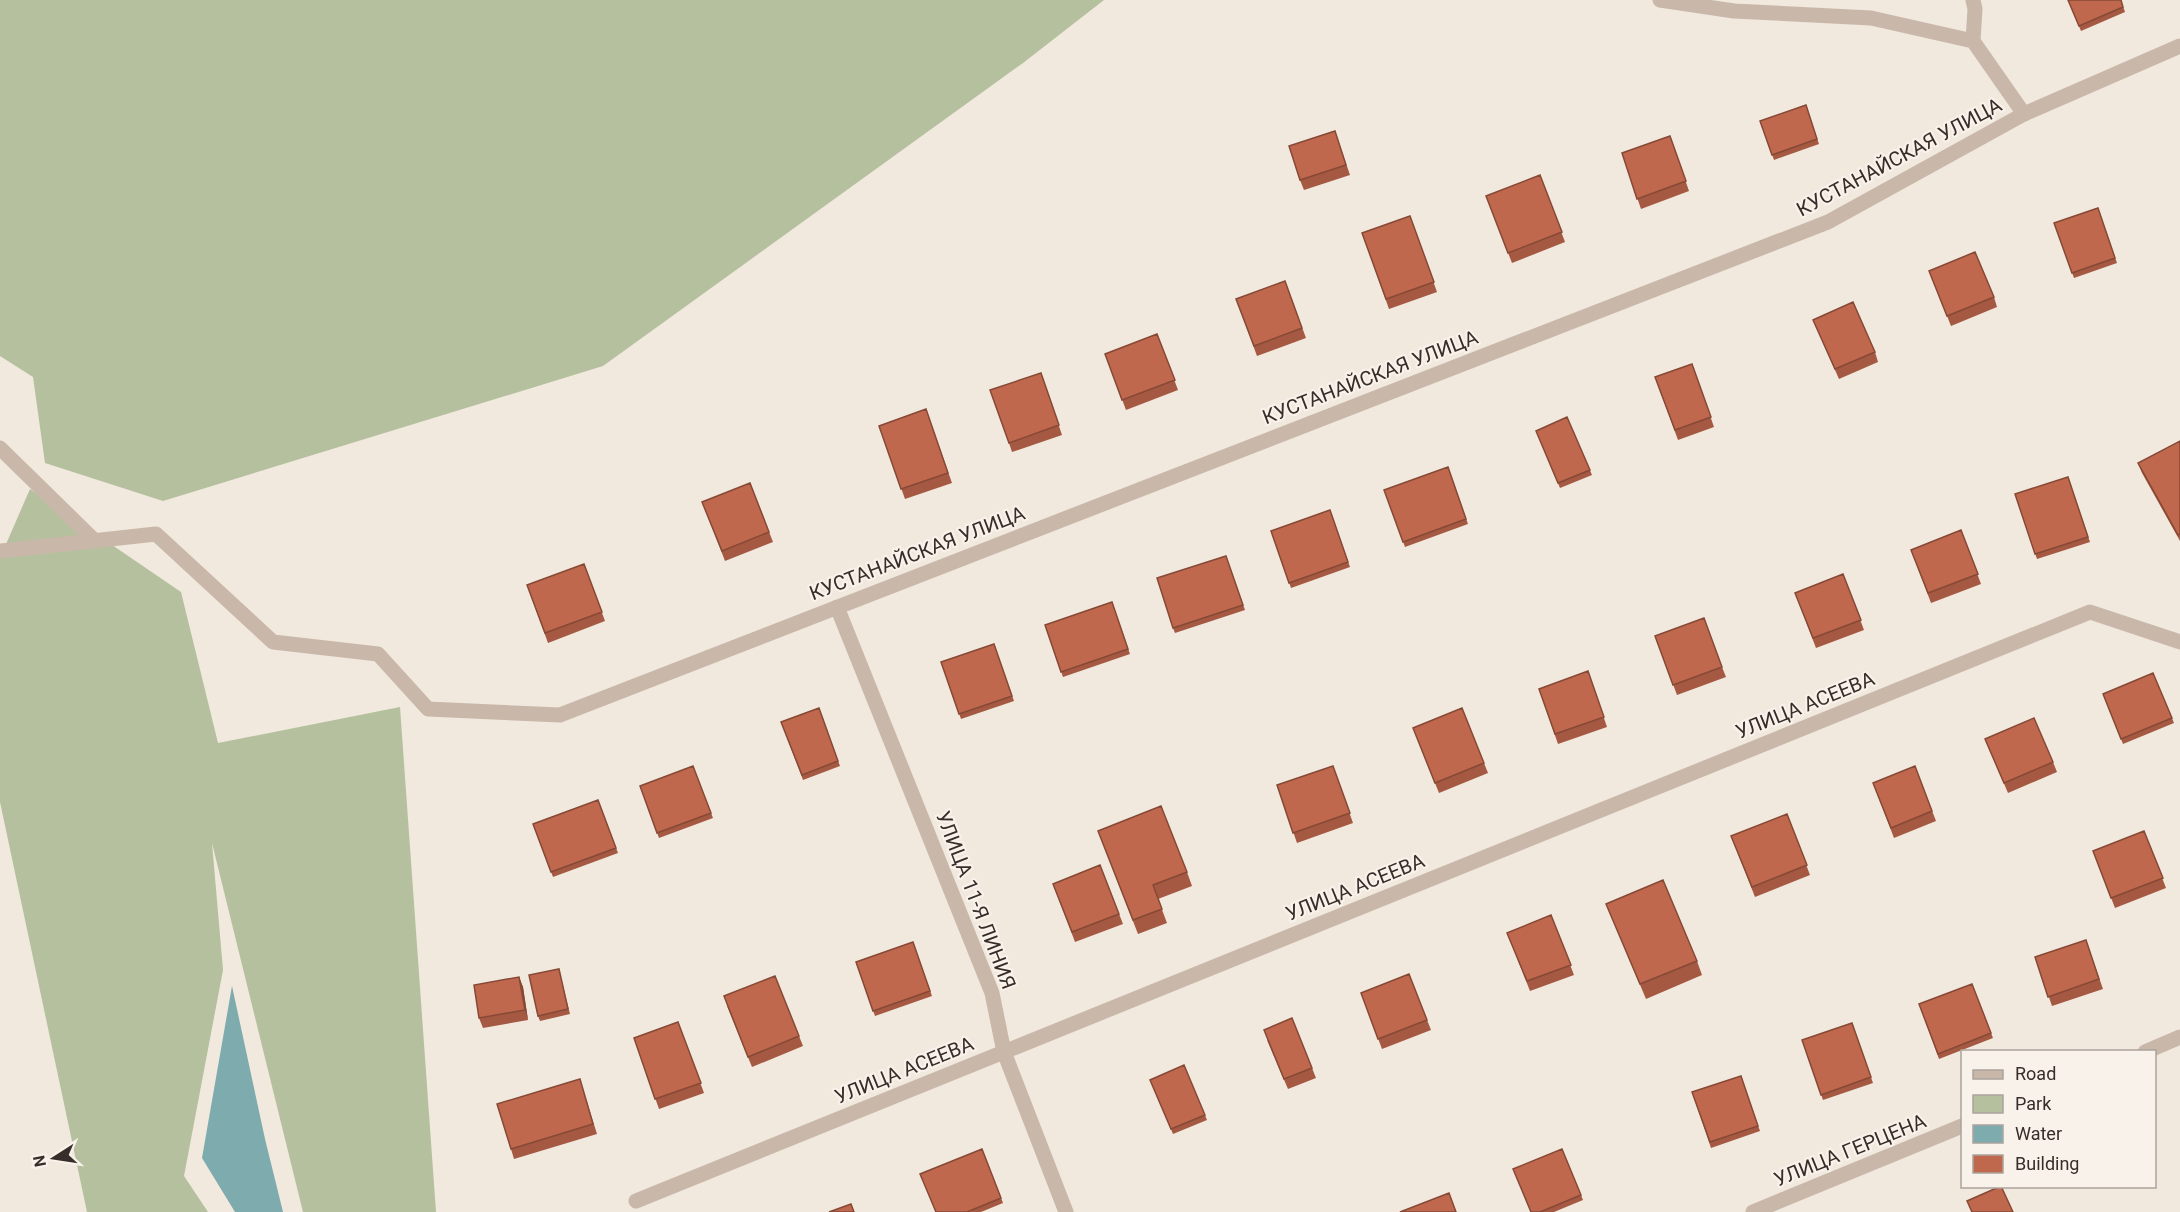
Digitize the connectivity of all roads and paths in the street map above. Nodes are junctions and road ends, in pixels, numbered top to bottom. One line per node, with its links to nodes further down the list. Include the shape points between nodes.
1 (1660, 0): 3 (street, via 1734,11 1871,18)
2 (1973, 0): 3 (street)
3 (1973, 41): 5 (street)
4 (2180, 46): 5 (street, КУСТАНАЙСКАЯ УЛИЦА)
5 (2024, 114): 9 (street, КУСТАНАЙСКАЯ УЛИЦА, via 1828,222)
6 (0, 448): 7 (street)
7 (95, 541): 8 (street); 9 (street, КУСТАНАЙСКАЯ УЛИЦА, via 156,534 273,642 378,654 428,709 560,715)
8 (0, 552)
9 (837, 607): 13 (street, УЛИЦА 11-Я ЛИНИЯ, via 992,993)
10 (2180, 642): 13 (street, УЛИЦА АСЕЕВА, via 2090,612)
11 (2180, 1037): 12 (street)
12 (2150, 1050)
13 (1004, 1052): 15 (street, УЛИЦА АСЕЕВА); 16 (street, УЛИЦА 11-Я ЛИНИЯ)
14 (1961, 1126): 17 (street, УЛИЦА ГЕРЦЕНА)
15 (636, 1201)
16 (1066, 1212)
17 (1753, 1212)

